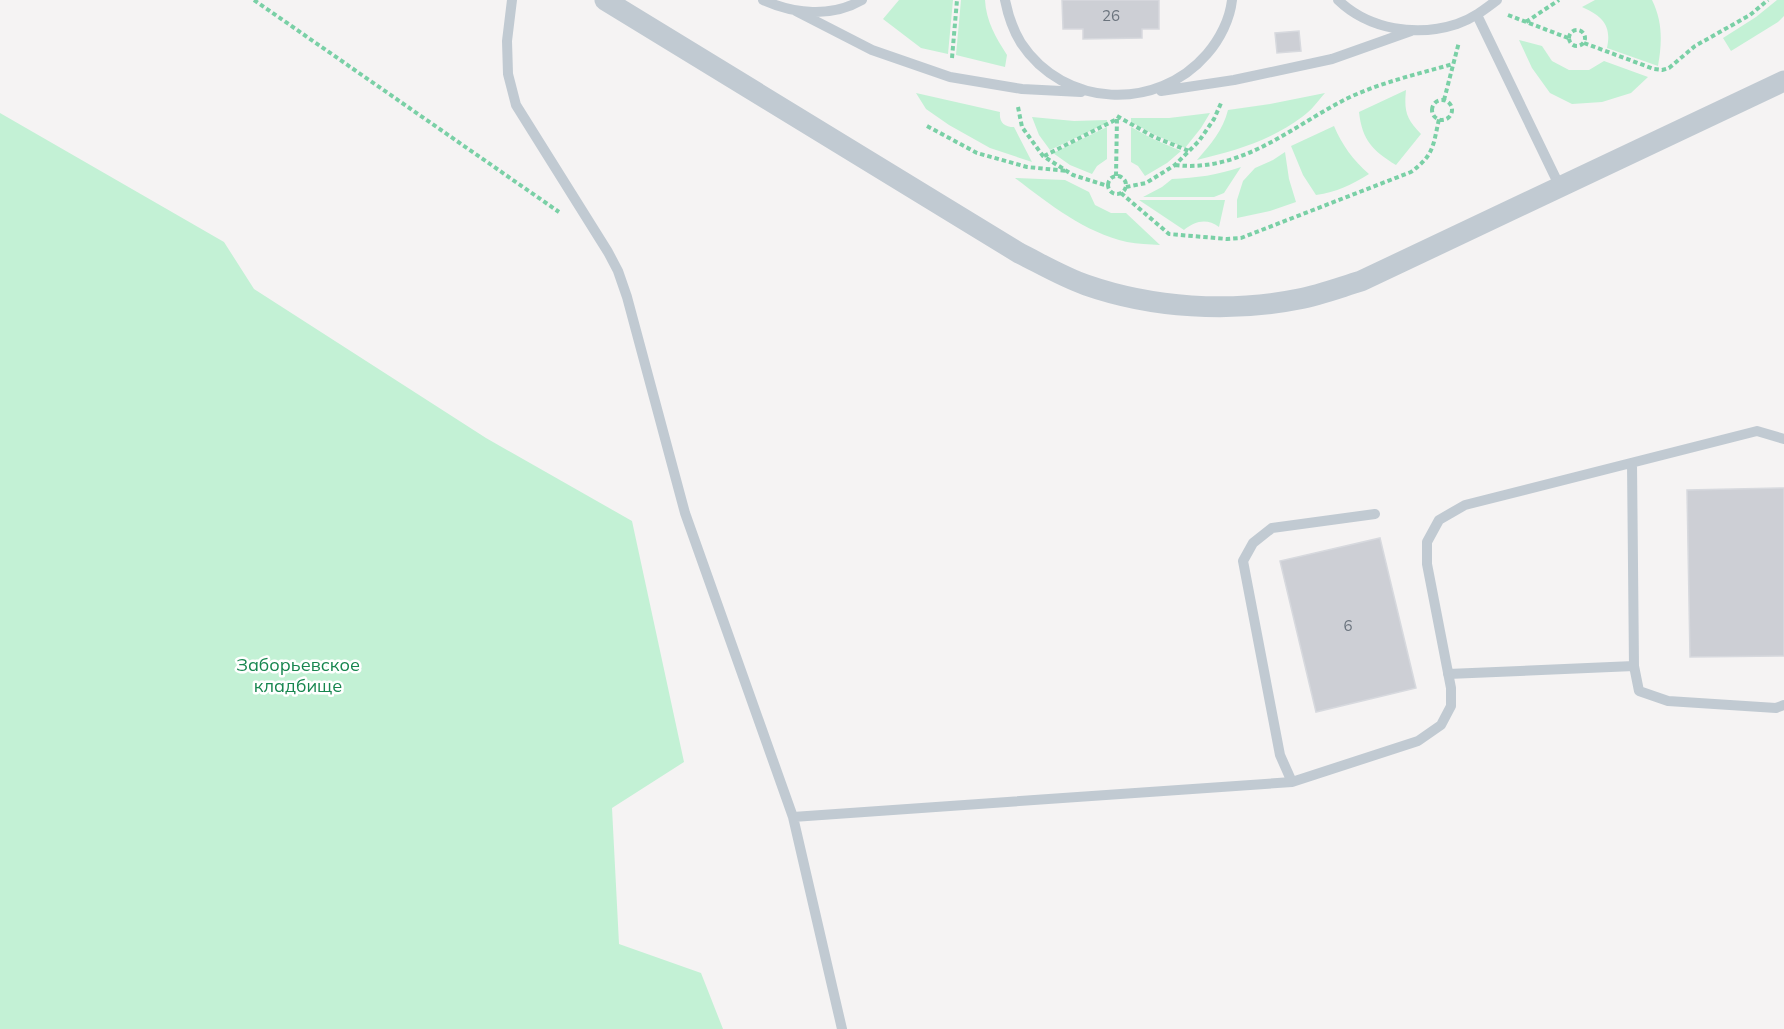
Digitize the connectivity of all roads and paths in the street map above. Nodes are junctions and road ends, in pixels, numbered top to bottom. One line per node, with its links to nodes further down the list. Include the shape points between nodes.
1 (254, 0): 42 (path)
2 (512, 0): 50 (lane, via 508,74 516,105 618,271 685,513)
3 (763, 0): 13 (lane)
4 (862, 0): 13 (lane, via 838,10)
5 (957, 0): 22 (path)
6 (1005, 0): 24 (lane, via 1011,23 1035,61 1073,86)
7 (1232, 0): 25 (lane, via 1225,26 1199,63 1161,88)
8 (1338, 0): 17 (lane, via 1365,18)
9 (1497, 0): 15 (lane)
10 (1559, 0): 16 (path)
11 (1768, 0): 20 (path, via 1662,70)
12 (611, 1): 40 (street, via 1019,253 1085,285 1142,300 1254,306 1301,299 1361,281)
13 (796, 11): 22 (lane, via 872,50)
14 (1504, 14): 16 (path)
15 (1477, 15): 17 (lane, via 1435,30); 40 (lane)
16 (1526, 22): 19 (path)
17 (1411, 31): 25 (lane, via 1332,59 1234,80)
18 (1460, 38): 21 (path)
19 (1568, 38): 20 (path, via 1574,46); 20 (path, via 1570,32 1580,30 1586,39)
20 (1584, 43)
21 (1453, 64): 27 (path); 35 (path, via 1348,98 1264,147 1224,162)
22 (950, 77): 24 (lane, via 1022,89)
23 (1784, 81): 40 (street)
24 (1094, 93): 26 (lane)
25 (1140, 94): 26 (lane)
26 (1117, 96): 30 (path)
27 (1444, 100): 31 (path, via 1432,107 1432,114); 31 (path, via 1452,106 1452,112 1449,118)
28 (1222, 101): 33 (path, via 1214,120)
29 (1018, 104): 34 (path, via 1022,128)
30 (1117, 117): 33 (path); 34 (path); 37 (path)
31 (1439, 120): 41 (path, via 1432,150 1412,172 1241,238 1169,234)
32 (927, 126): 36 (path, via 977,153 1027,167)
33 (1189, 151): 35 (path)
34 (1043, 156): 36 (path)
35 (1175, 165): 39 (path, via 1146,183)
36 (1067, 171): 38 (path)
37 (1116, 176): 38 (path, via 1109,179); 39 (path, via 1125,179)
38 (1108, 186): 41 (path, via 1114,194)
39 (1126, 187): 41 (path)
40 (1560, 187)
41 (1121, 193)
42 (563, 214)
43 (1784, 439): 44 (lane, via 1757,431)
44 (1632, 463): 46 (lane); 47 (lane, via 1465,505 1439,520 1428,542 1427,564)
45 (1375, 514): 49 (lane, via 1272,528 1253,543 1243,561 1280,755)
46 (1634, 666): 47 (lane); 48 (lane, via 1639,691 1668,701 1776,708)
47 (1448, 674): 49 (lane, via 1451,706 1441,725 1426,736)
48 (1784, 705)
49 (1292, 782): 50 (lane)
50 (793, 817): 51 (lane)
51 (842, 1029)

